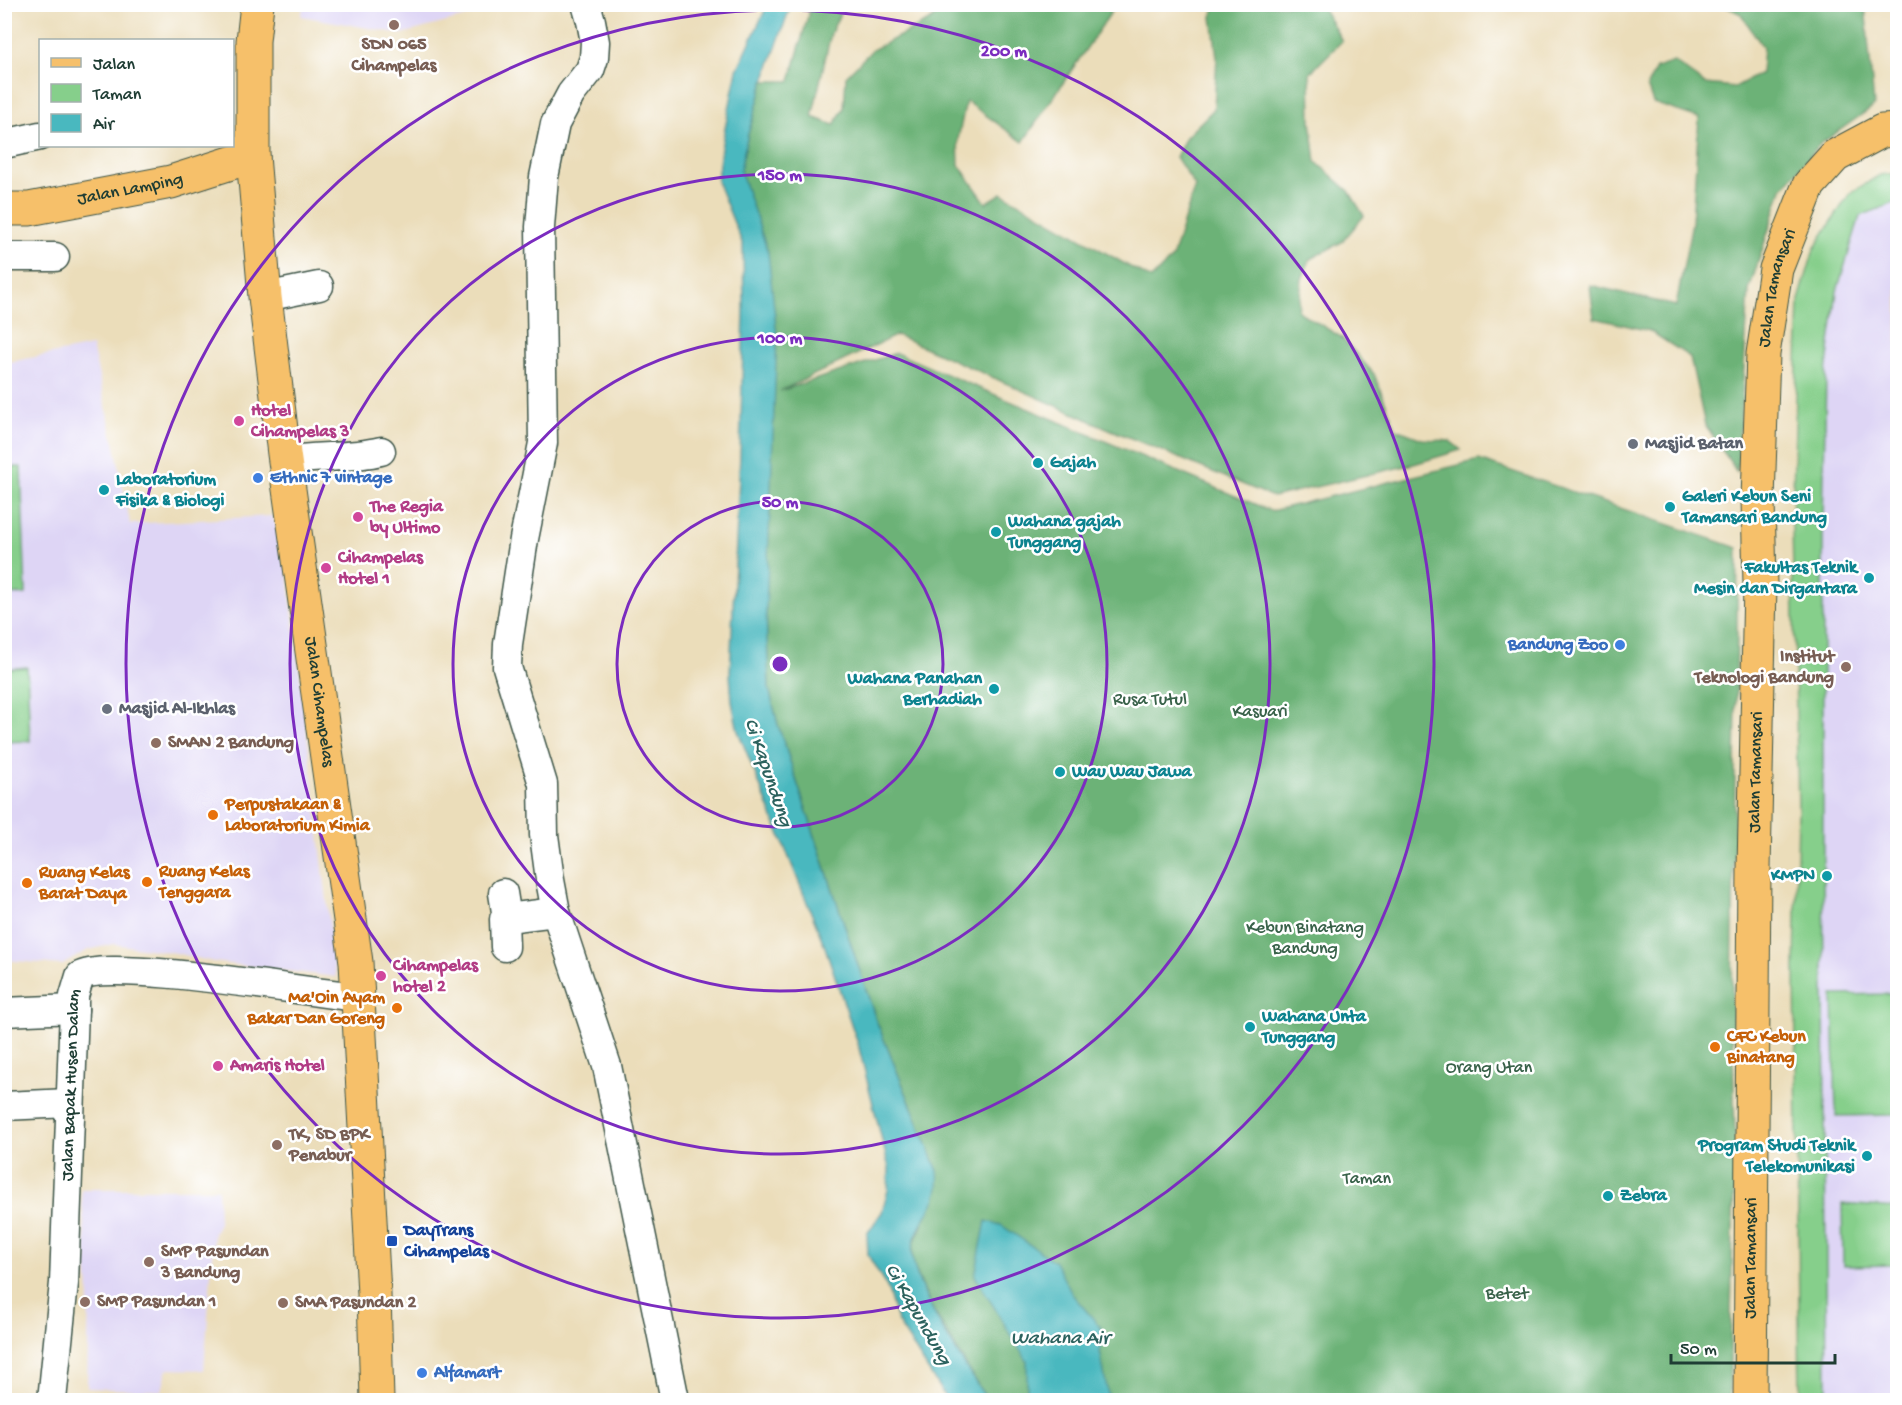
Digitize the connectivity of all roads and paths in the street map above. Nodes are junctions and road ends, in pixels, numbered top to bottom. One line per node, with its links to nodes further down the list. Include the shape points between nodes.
1 (257, 4): 6 (main road, Jalan Cihampelas, via 252,41)
2 (586, 4): 14 (street, via 595,42 594,58 555,124 544,177 540,227 543,443 524,538 507,668 543,784 544,835)
3 (1898, 130): 24 (main road, Jalan Tamansari, via 1882,130 1835,156 1809,185 1776,269 1763,354 1758,499)
4 (39, 136): 5 (street)
5 (4, 144)
6 (253, 156): 7 (main road, Jalan Lamping, via 171,182 29,209); 11 (main road, Jalan Cihampelas)
7 (4, 209)
8 (4, 257): 9 (street)
9 (55, 257)
10 (319, 286): 11 (street)
11 (265, 297): 13 (main road, Jalan Cihampelas)
12 (381, 451): 13 (street)
13 (285, 461): 16 (main road, Jalan Cihampelas)
14 (556, 912): 15 (street, via 505,906); 23 (street, via 608,1066)
15 (505, 946)
16 (358, 997): 17 (street, Jalan Bapak Husen Dalam, via 130,970 87,972 80,976); 22 (main road, Jalan Cihampelas)
17 (74, 1009): 18 (street); 19 (street, Jalan Bapak Husen Dalam)
18 (4, 1011)
19 (69, 1103): 20 (street); 21 (street, Jalan Bapak Husen Dalam, via 64,1283)
20 (4, 1106)
21 (52, 1401)
22 (377, 1401)
23 (675, 1401)
24 (1750, 1401)

